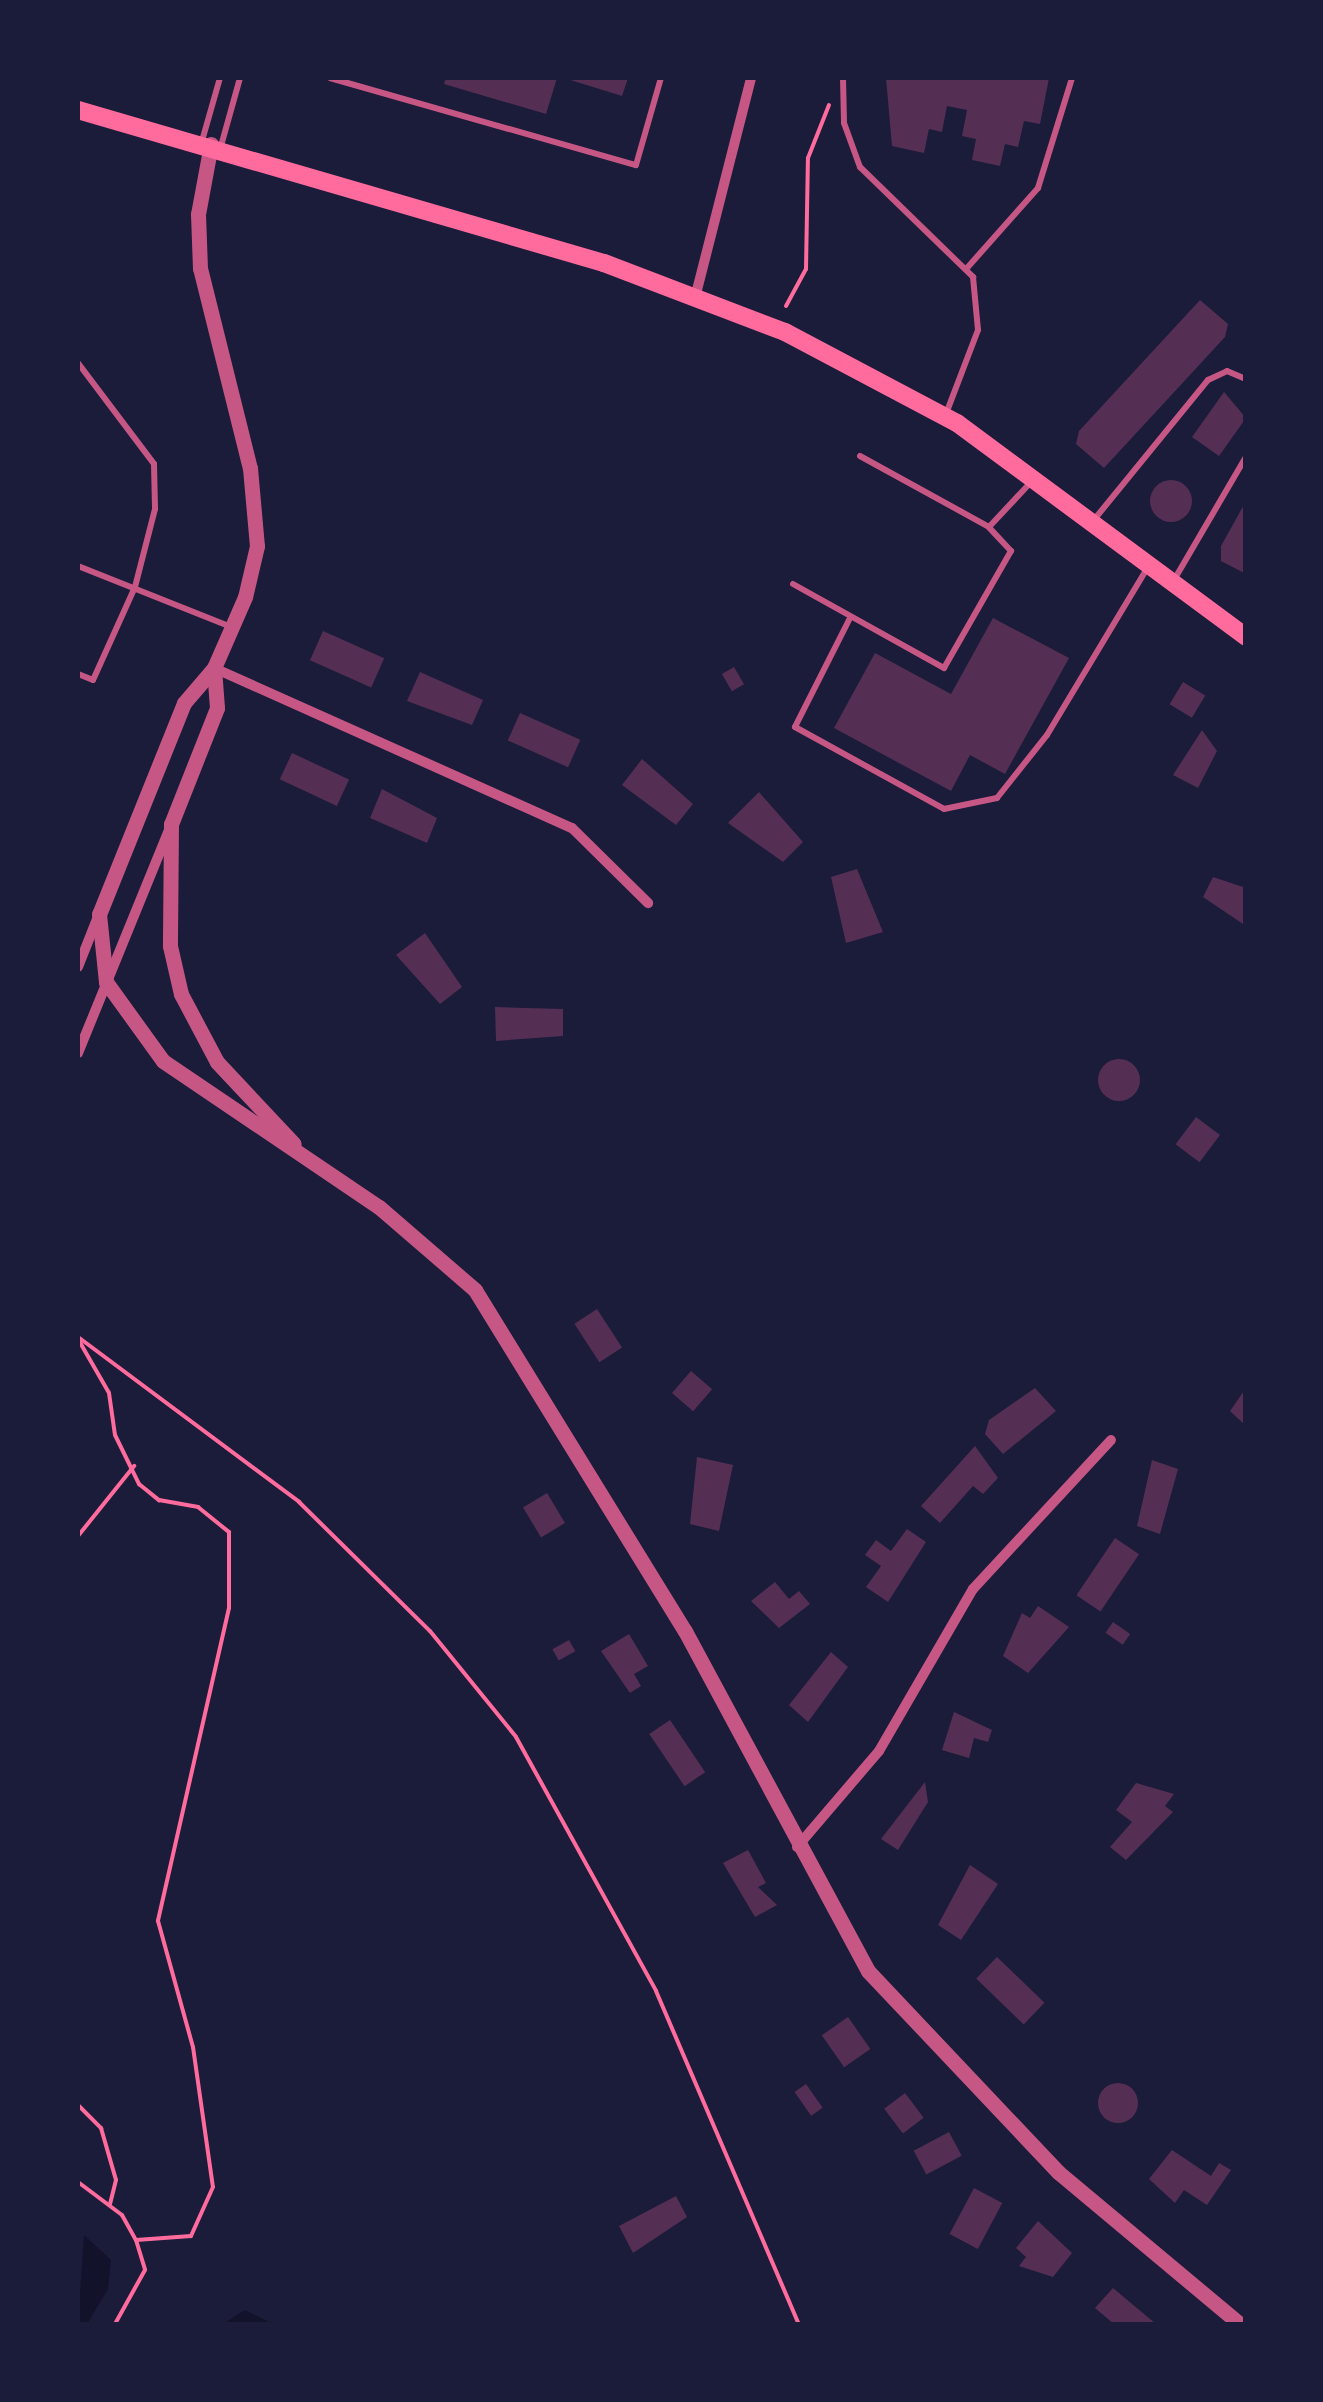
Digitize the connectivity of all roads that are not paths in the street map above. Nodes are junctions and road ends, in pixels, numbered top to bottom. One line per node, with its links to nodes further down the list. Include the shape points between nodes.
1 (220, 78): 10 (lane)
2 (240, 78): 10 (lane)
3 (330, 78): 8 (lane)
4 (661, 78): 8 (lane, via 636,165)
5 (751, 78): 12 (street)
6 (843, 78): 11 (lane, via 844,123 860,166)
7 (1072, 78): 11 (lane, via 1038,188)
8 (357, 81)
9 (78, 110): 10 (main road)
10 (211, 144): 12 (main road); 27 (street, via 198,214 200,268 257,521)
11 (968, 268): 15 (lane, via 978,330)
12 (696, 294): 15 (main road)
13 (78, 363): 25 (lane, via 154,464 155,509)
14 (1246, 378): 19 (lane, via 1227,371 1208,380)
15 (945, 415): 18 (main road)
16 (860, 456): 20 (lane)
17 (1246, 456): 24 (lane)
18 (1034, 479): 19 (main road); 20 (lane)
19 (1092, 523): 22 (main road)
20 (989, 527): 26 (lane, via 1011,551 944,668)
21 (78, 566): 25 (lane)
22 (1148, 567): 24 (main road); 26 (lane, via 1047,735 997,798 944,809 795,727)
23 (794, 584): 26 (lane)
24 (1171, 585): 28 (main road)
25 (134, 587): 27 (lane); 30 (lane, via 92,680)
26 (850, 618)
27 (232, 628): 29 (street)
28 (1246, 637)
29 (214, 668): 31 (street, via 217,708); 32 (street, via 572,828); 33 (street, via 184,703)
30 (78, 674)
31 (171, 824): 35 (street); 37 (street, via 166,912 181,994 231,1081)
32 (648, 902)
33 (99, 914): 34 (street); 35 (street)
34 (78, 967)
35 (106, 982): 36 (street); 37 (street, via 163,1061)
36 (78, 1053)
37 (310, 1159): 39 (street, via 430,1245 500,1323 685,1631)
38 (1111, 1440): 39 (street, via 974,1589 879,1751)
39 (797, 1848): 40 (street, via 868,1970 938,2050 1120,2231)
40 (1240, 2324)

